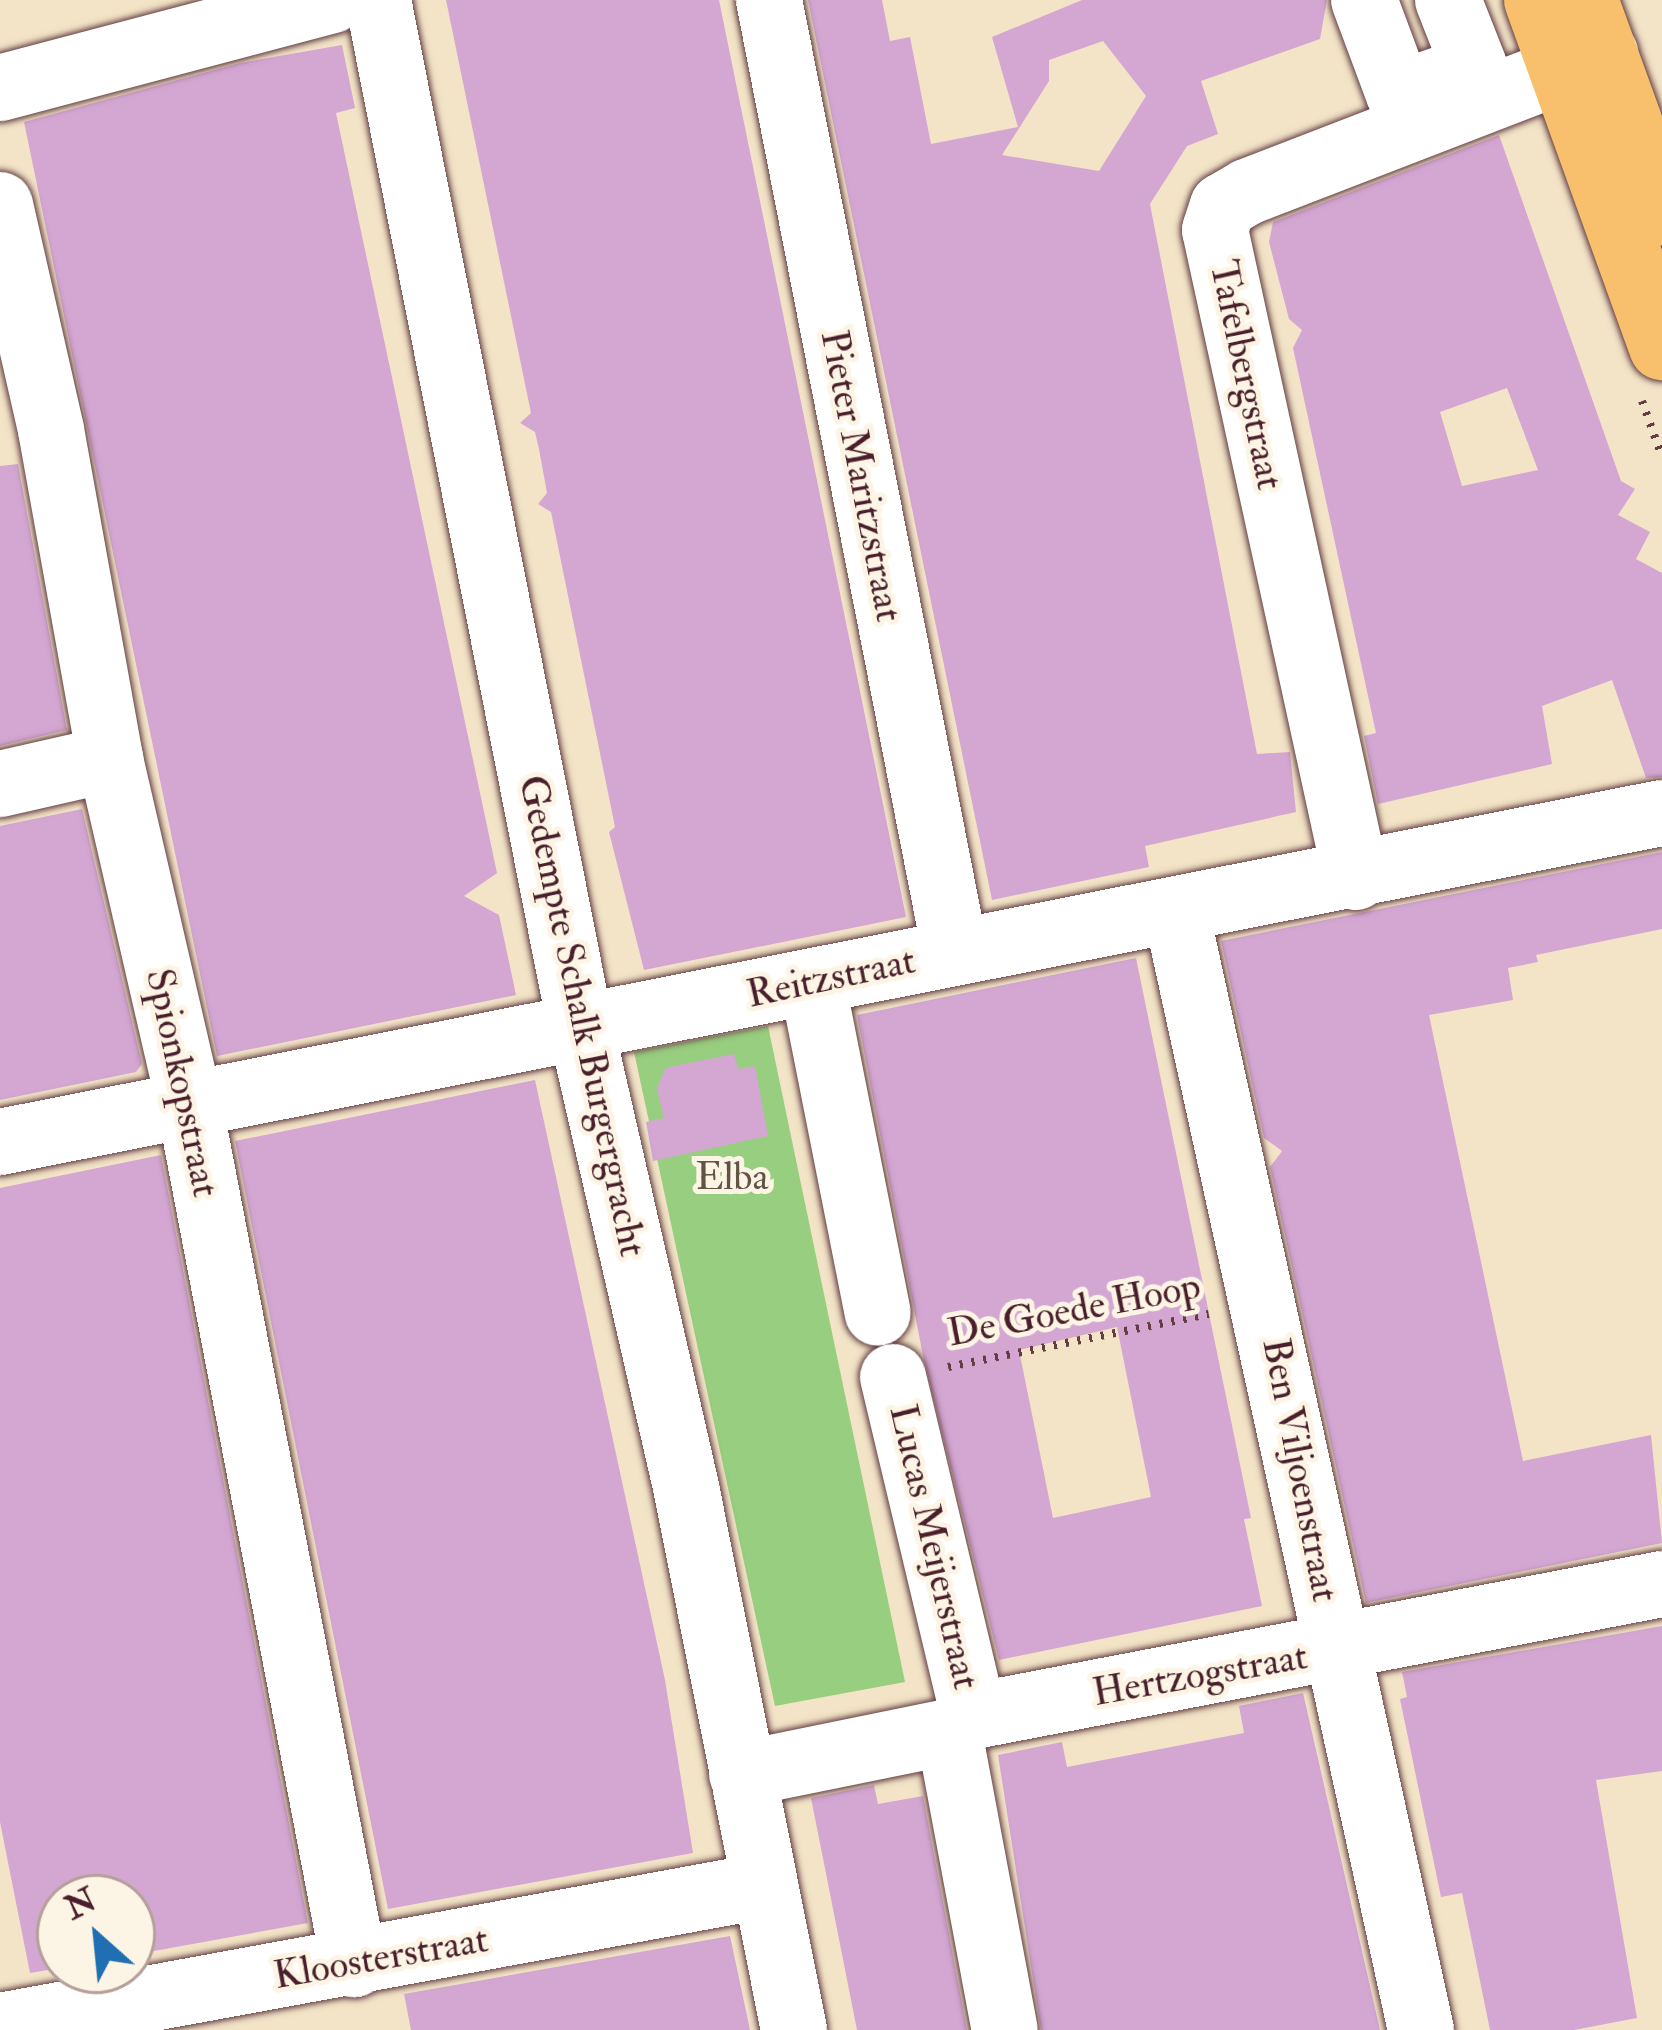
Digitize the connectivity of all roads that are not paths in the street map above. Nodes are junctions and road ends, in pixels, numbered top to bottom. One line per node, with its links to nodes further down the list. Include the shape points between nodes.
1 (332, 0): 7 (street)
2 (378, 0): 24 (street, Gedempte Schalk Burgergracht)
3 (769, 0): 22 (street, Pieter Maritzstraat)
4 (1364, 0): 11 (street)
5 (1448, 0): 9 (street)
6 (1537, 0): 8 (main road)
7 (171, 19): 10 (street)
8 (1584, 41): 9 (street, Tafelbergstraat); 14 (main road); 15 (main road)
9 (1481, 82): 11 (street); 20 (street, Tafelbergstraat, via 1247,192 1223,206 1215,230)
10 (0, 88)
11 (1400, 94): 12 (street)
12 (1275, 141)
13 (0, 205): 16 (street, Spionkopstraat)
14 (1662, 213)
15 (1662, 347)
16 (25, 436): 17 (street, Spionkopstraat)
17 (110, 759): 18 (street); 25 (street, Spionkopstraat)
18 (0, 784)
19 (1662, 813): 20 (street, Reitzstraat)
20 (1356, 878): 21 (street, Reitzstraat)
21 (1176, 911): 22 (street, Reitzstraat); 30 (street, Ben Viljoenstraat, via 1267,1302)
22 (955, 951): 23 (street, Reitzstraat)
23 (813, 986): 24 (street, Reitzstraat); 27 (street)
24 (580, 1024): 25 (street, Reitzstraat); 32 (street, Gedempte Schalk Burgergracht)
25 (189, 1102): 26 (street, Reitzstraat); 34 (street, Spionkopstraat)
26 (0, 1142)
27 (878, 1313)
28 (893, 1378): 31 (street, Lucas Meijerstraat)
29 (1662, 1584): 30 (street, Hertzogstraat)
30 (1336, 1650): 31 (street, Hertzogstraat); 38 (street, Ben Viljoenstraat)
31 (961, 1724): 32 (street, Hertzogstraat); 37 (street, Lucas Meijerstraat)
32 (742, 1774): 33 (street, Gedempte Schalk Burgergracht)
33 (762, 1886): 34 (street, Kloosterstraat); 36 (street, Gedempte Schalk Burgergracht)
34 (354, 1964): 35 (street, Kloosterstraat)
35 (4, 2016)
36 (794, 2030)
37 (1005, 2030)
38 (1421, 2030)

